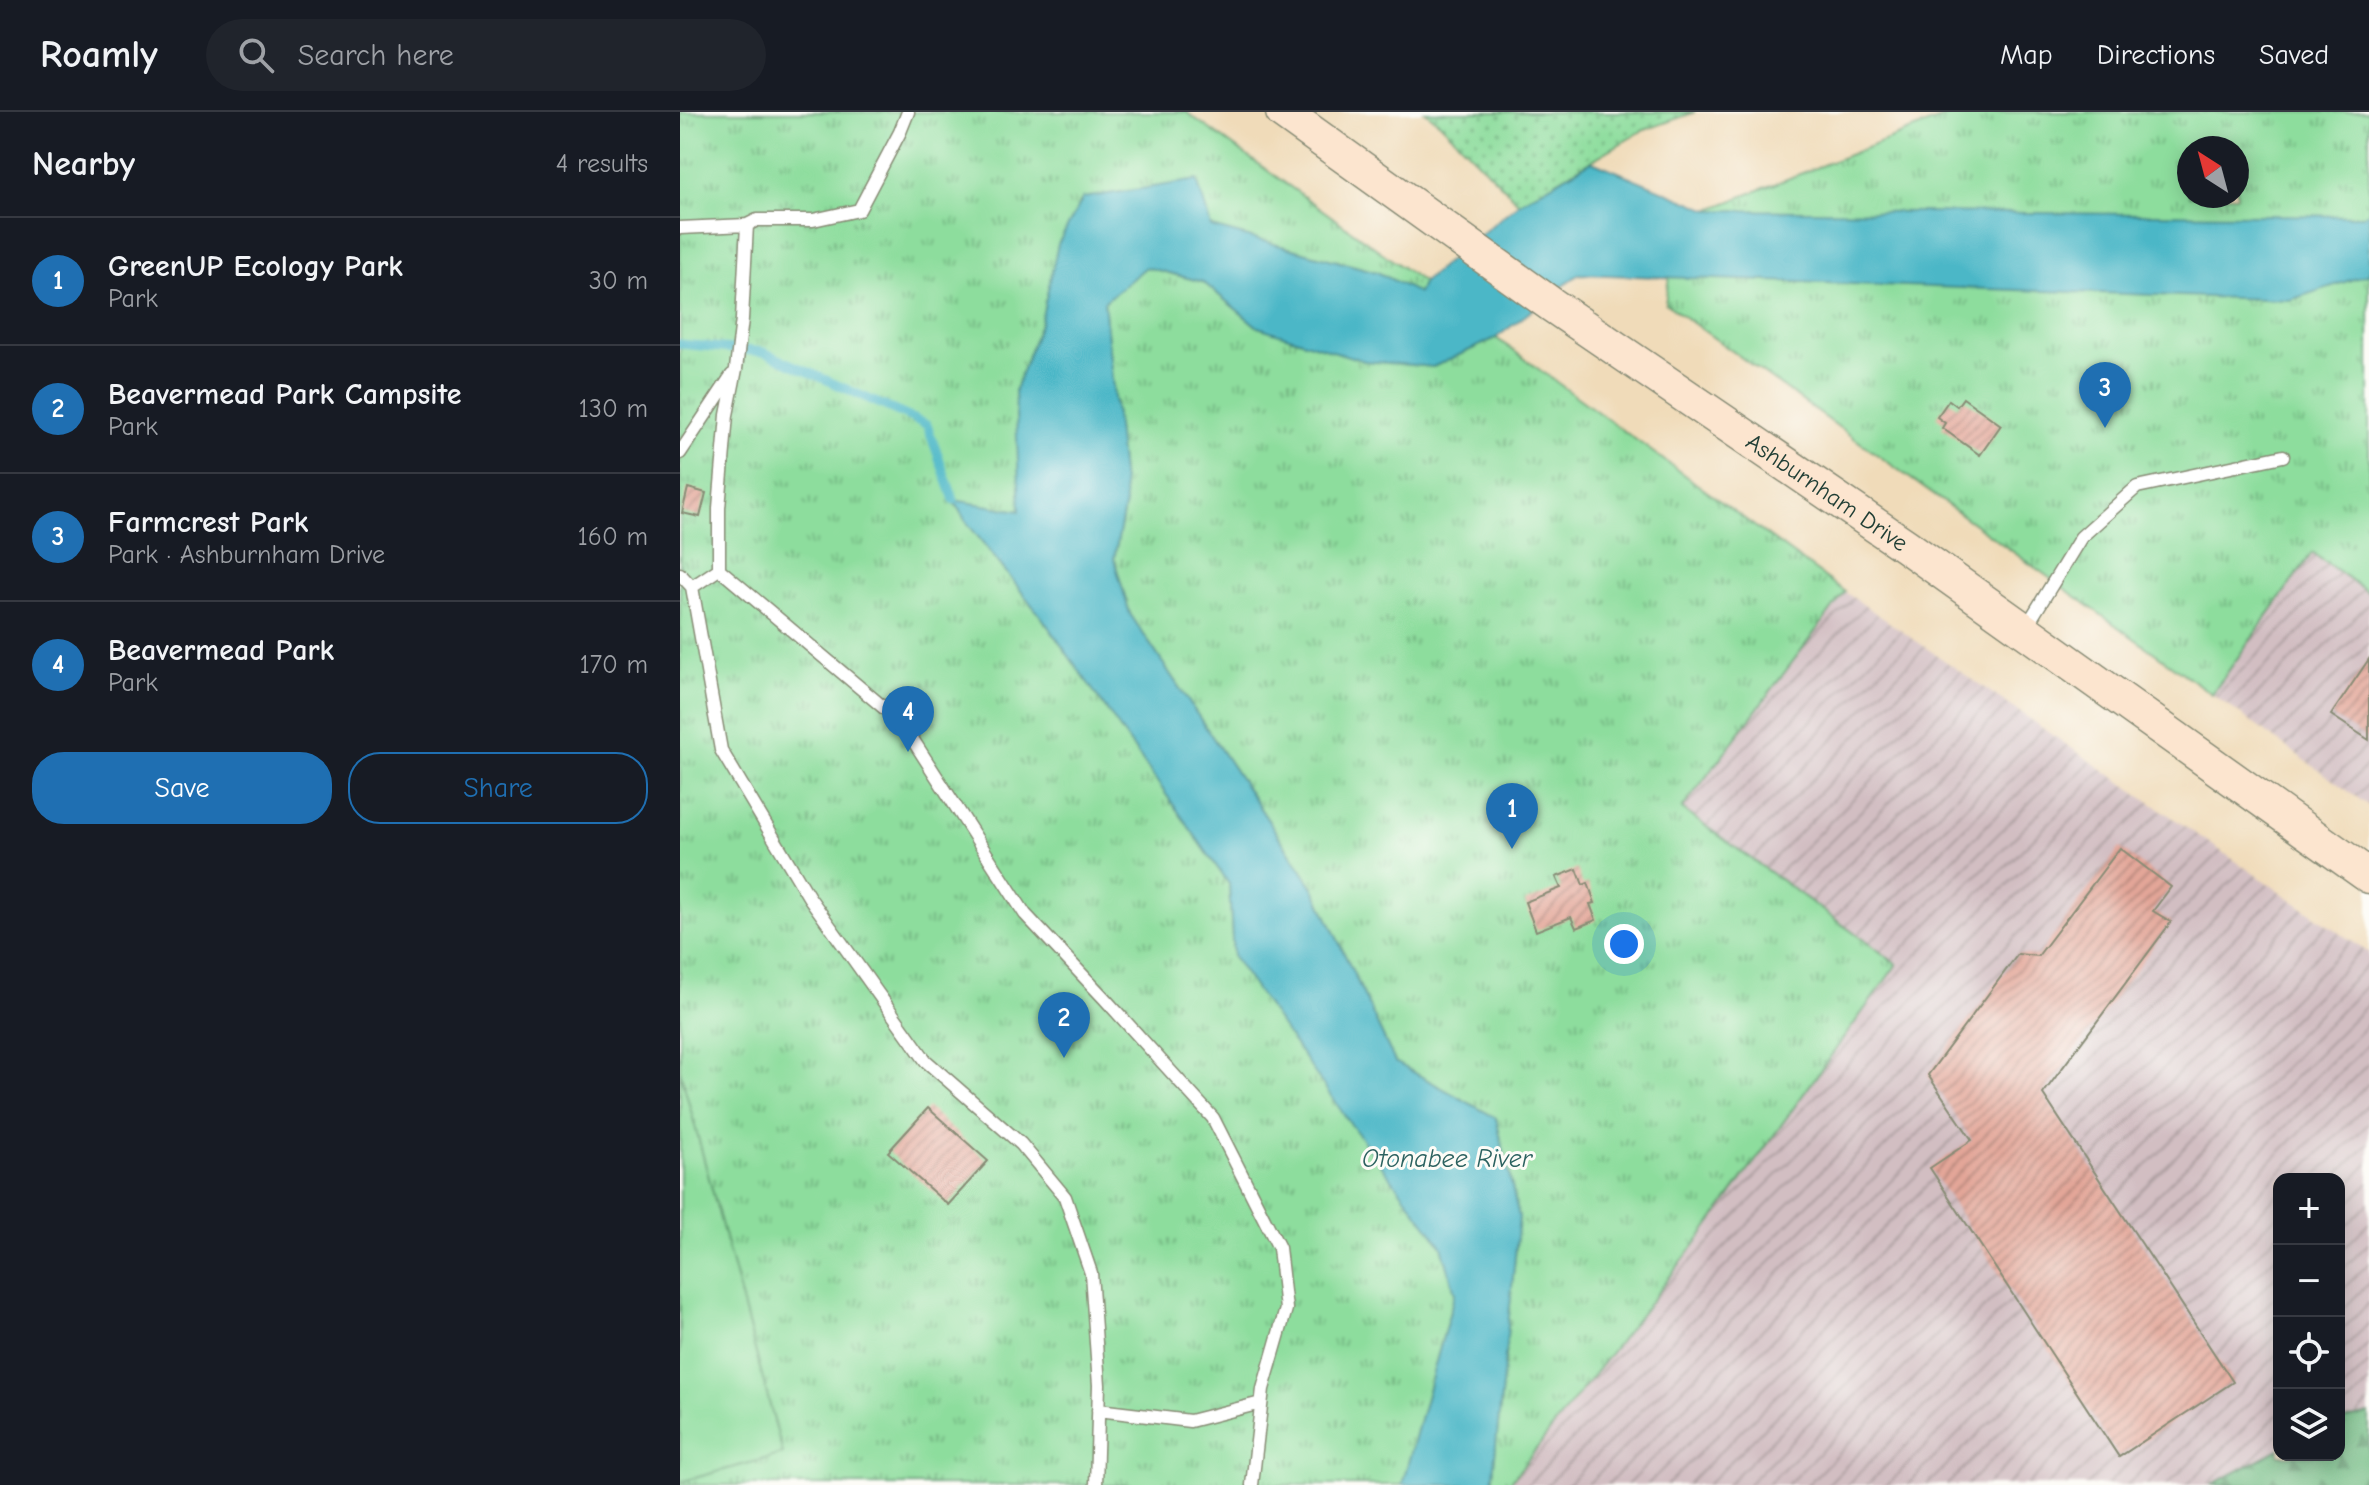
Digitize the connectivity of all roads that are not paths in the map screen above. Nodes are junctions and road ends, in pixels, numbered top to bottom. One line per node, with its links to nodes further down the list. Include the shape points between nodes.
1 (908, 112): 3 (lane, via 859,210)
2 (1283, 112): 11 (main road, Ashburnham Drive, via 1552,305)
3 (747, 225): 4 (lane); 5 (lane)
4 (680, 228)
5 (736, 369): 6 (lane); 8 (lane, via 719,508)
6 (680, 453)
7 (2283, 456): 11 (lane, via 2137,487 2081,537)
8 (719, 569): 10 (lane); 13 (lane, via 902,723 1025,914 1213,1118 1279,1248 1286,1309)
9 (680, 574): 10 (lane)
10 (692, 587): 14 (lane, via 721,750 809,897 926,1061 1021,1144 1065,1197 1091,1273)
11 (2024, 630): 12 (main road, Ashburnham Drive)
12 (2369, 876)
13 (1261, 1403): 14 (lane, via 1190,1421); 16 (lane)
14 (1098, 1410): 15 (lane)
15 (1096, 1485)
16 (1252, 1485)

